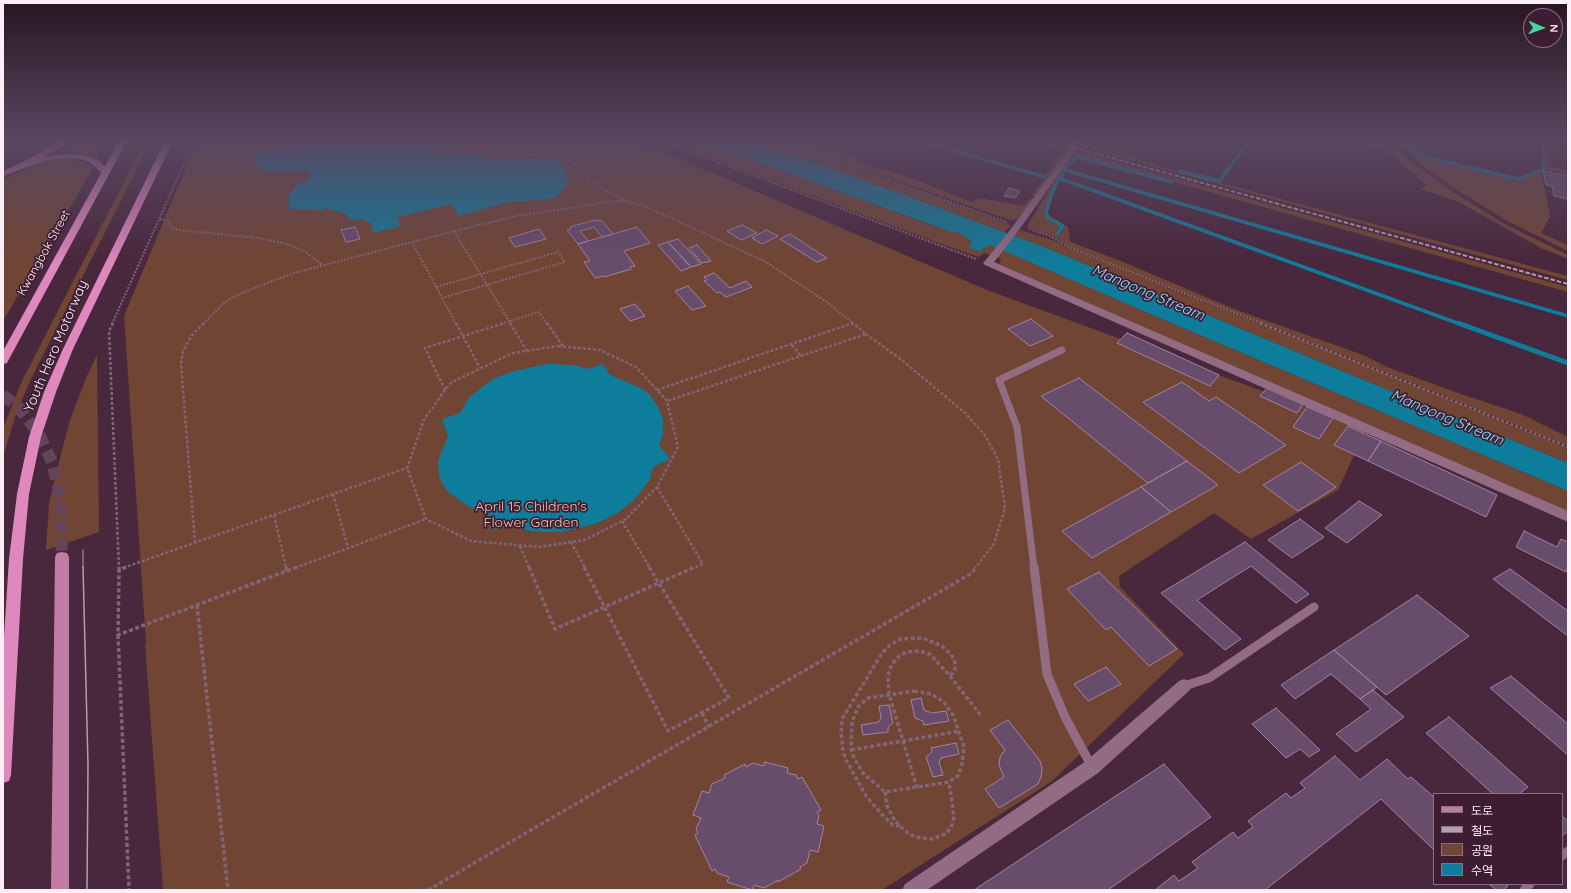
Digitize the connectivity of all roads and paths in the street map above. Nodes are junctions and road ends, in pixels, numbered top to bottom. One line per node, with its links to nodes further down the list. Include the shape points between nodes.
1 (101, 181): 28 (highway, Kwangbok Street)
2 (150, 181): 53 (highway, Youth Hero Motorway, via 68,349 35,437 23,494)
3 (177, 181): 9 (path)
4 (592, 181): 8 (path)
5 (767, 181): 13 (path, via 961,253)
6 (885, 181): 10 (path)
7 (1050, 181): 10 (street)
8 (626, 201): 11 (path, via 516,216); 20 (path, via 645,206 766,262)
9 (160, 219): 14 (path, via 169,220 172,228 178,230 258,238 288,244 306,252); 46 (path, via 110,331)
10 (1016, 229): 13 (street); 33 (path, via 1047,235 1153,281)
11 (454, 231): 12 (path); 15 (path)
12 (412, 242): 14 (path); 17 (path)
13 (990, 261): 38 (street)
14 (323, 265): 42 (path, via 294,272 233,297 192,335 183,351)
15 (480, 275): 16 (path); 16 (path, via 558,252 565,262); 17 (path)
16 (486, 285): 18 (path); 19 (path)
17 (436, 287): 18 (path)
18 (442, 298): 22 (path)
19 (509, 322): 22 (path); 24 (path, via 539,312); 26 (path)
20 (853, 323): 21 (path); 23 (path)
21 (866, 334): 27 (path); 59 (path, via 965,413 984,434 998,459 1005,508 994,544 972,573)
22 (462, 336): 29 (path); 30 (path, via 425,348)
23 (792, 345): 27 (path); 31 (path)
24 (563, 346): 26 (path); 31 (path, via 600,350 612,355 636,367)
25 (1062, 350): 63 (lane, via 999,380 1017,427 1047,674 1065,717)
26 (527, 351): 29 (path, via 513,353)
27 (802, 357): 32 (path)
28 (3, 361)
29 (480, 368): 30 (path, via 452,382)
30 (445, 390): 34 (path, via 424,420)
31 (657, 390): 32 (path)
32 (667, 401): 35 (path, via 678,447)
33 (1568, 447)
34 (407, 468): 36 (path); 39 (path)
35 (657, 488): 40 (path); 48 (path, via 703,564)
36 (333, 494): 37 (path); 44 (path)
37 (274, 515): 42 (path); 47 (path)
38 (1568, 517)
39 (426, 519): 43 (path, via 471,541); 44 (path)
40 (622, 521): 41 (path, via 585,540); 48 (path)
41 (571, 542): 43 (path, via 539,547); 50 (path)
42 (195, 543): 46 (path)
43 (520, 546): 50 (path, via 555,629)
44 (348, 548): 47 (path)
45 (62, 557): 69 (main road)
46 (119, 570): 52 (path)
47 (286, 571): 49 (path)
48 (658, 583): 50 (path); 57 (path, via 729,698)
49 (197, 605): 52 (path); 71 (path)
50 (604, 607): 57 (path, via 668,731)
51 (1314, 607): 55 (lane, via 1209,678)
52 (118, 635): 70 (path)
53 (7, 651): 64 (highway)
54 (950, 676): 56 (path, via 930,654 907,652 892,664 888,676); 58 (path); 68 (path, via 955,670 955,662 942,646 922,638 900,639 882,653 842,719 842,745 846,760 866,796 893,825)
55 (1184, 686): 63 (street)
56 (889, 694): 60 (path, via 914,691 931,694 943,701); 61 (path); 62 (path, via 868,698 858,706 852,722)
57 (702, 713): 59 (path)
58 (982, 717)
59 (709, 727): 72 (path)
60 (960, 730): 61 (path); 65 (path, via 964,747 962,764 958,776)
61 (903, 740): 62 (path); 66 (path)
62 (851, 750): 67 (path, via 864,774)
63 (1092, 767): 73 (street)
64 (3, 775)
65 (949, 782): 66 (path); 68 (path, via 954,817 947,833 924,839 915,837)
66 (917, 788): 67 (path)
67 (885, 792): 68 (path, via 888,806)
68 (900, 826)
69 (60, 890)
70 (129, 890)
71 (228, 890)
72 (428, 890)
73 (911, 890)

